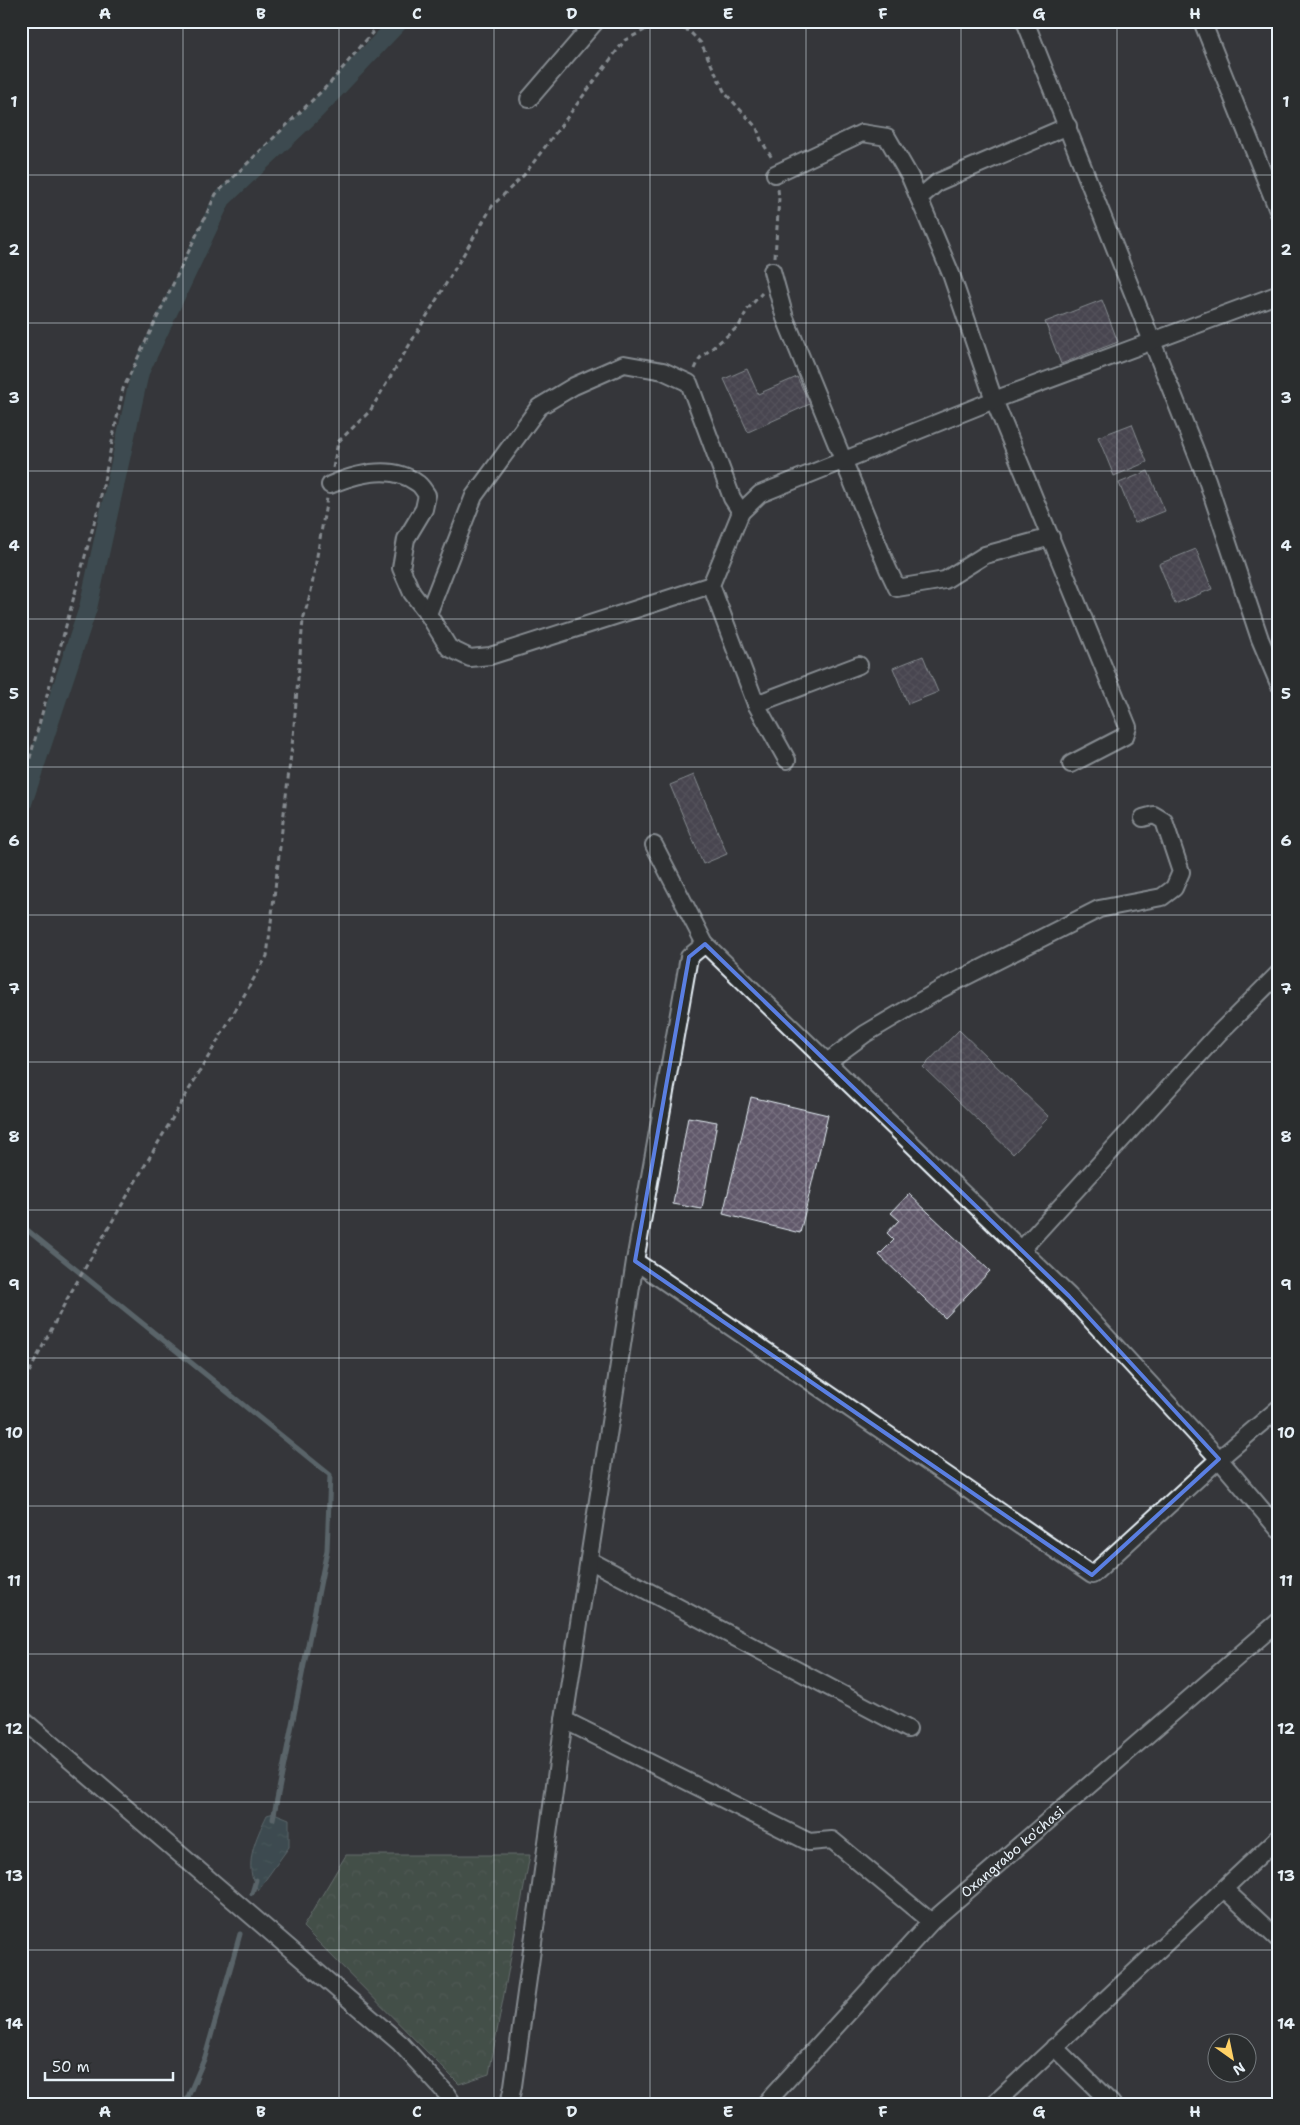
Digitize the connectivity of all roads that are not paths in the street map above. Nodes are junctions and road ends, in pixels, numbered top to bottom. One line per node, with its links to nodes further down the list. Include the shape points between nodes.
1 (596, 21): 4 (street)
2 (1025, 21): 5 (street)
3 (1202, 21): 8 (street)
4 (529, 99)
5 (1068, 126): 7 (street, via 938,182); 11 (street)
6 (775, 174): 7 (street, via 862,132 887,137)
7 (919, 198): 12 (street, via 951,274)
8 (1279, 213)
9 (772, 271): 13 (street, via 785,318)
10 (1279, 294): 11 (street)
11 (1153, 342): 12 (street); 20 (street, via 1207,480 1260,639)
12 (994, 400): 13 (street); 16 (street)
13 (844, 460): 15 (street, via 760,494); 16 (street, via 897,588 945,580 985,554)
14 (330, 485): 18 (street, via 354,475 392,472 418,483 427,495 424,509 406,539 401,568 412,593)
15 (741, 512): 17 (street); 18 (street, via 732,498 689,383 662,371 624,364 574,386 540,406 474,496)
16 (1051, 537): 23 (street, via 1128,727 1126,736)
17 (711, 585): 18 (street, via 490,656 470,658 448,648); 21 (street)
18 (428, 614)
19 (859, 665): 21 (street)
20 (1279, 684)
21 (756, 704): 22 (street)
22 (787, 760)
23 (1071, 764)
24 (1143, 818): 28 (street, via 1154,815 1164,821 1181,872 1174,888 1162,897 1099,909 958,980 865,1034)
25 (654, 846): 26 (street)
26 (705, 944): 28 (street); 30 (street, via 689,957)
27 (1279, 973): 29 (street, via 1218,1034)
28 (827, 1062): 29 (street)
29 (1022, 1250): 32 (street, via 1069,1296)
30 (635, 1261): 32 (street, via 1092,1575); 34 (street)
31 (1279, 1408): 32 (street)
32 (1219, 1459): 33 (street)
33 (1279, 1530)
34 (588, 1560): 37 (street); 38 (street)
35 (1279, 1621): 41 (street, Oxangrabo ko'chasi)
36 (21, 1718): 44 (street, via 400,2043)
37 (564, 1720): 41 (street, via 809,1842 832,1840); 45 (street)
38 (908, 1729)
39 (1279, 1837): 40 (street)
40 (1224, 1889): 42 (street); 43 (street)
41 (931, 1922): 46 (street, Oxangrabo ko'chasi)
42 (1279, 1940)
43 (1054, 2048): 47 (street); 48 (street)
44 (453, 2104)
45 (509, 2104)
46 (765, 2104)
47 (994, 2104)
48 (1112, 2104)

